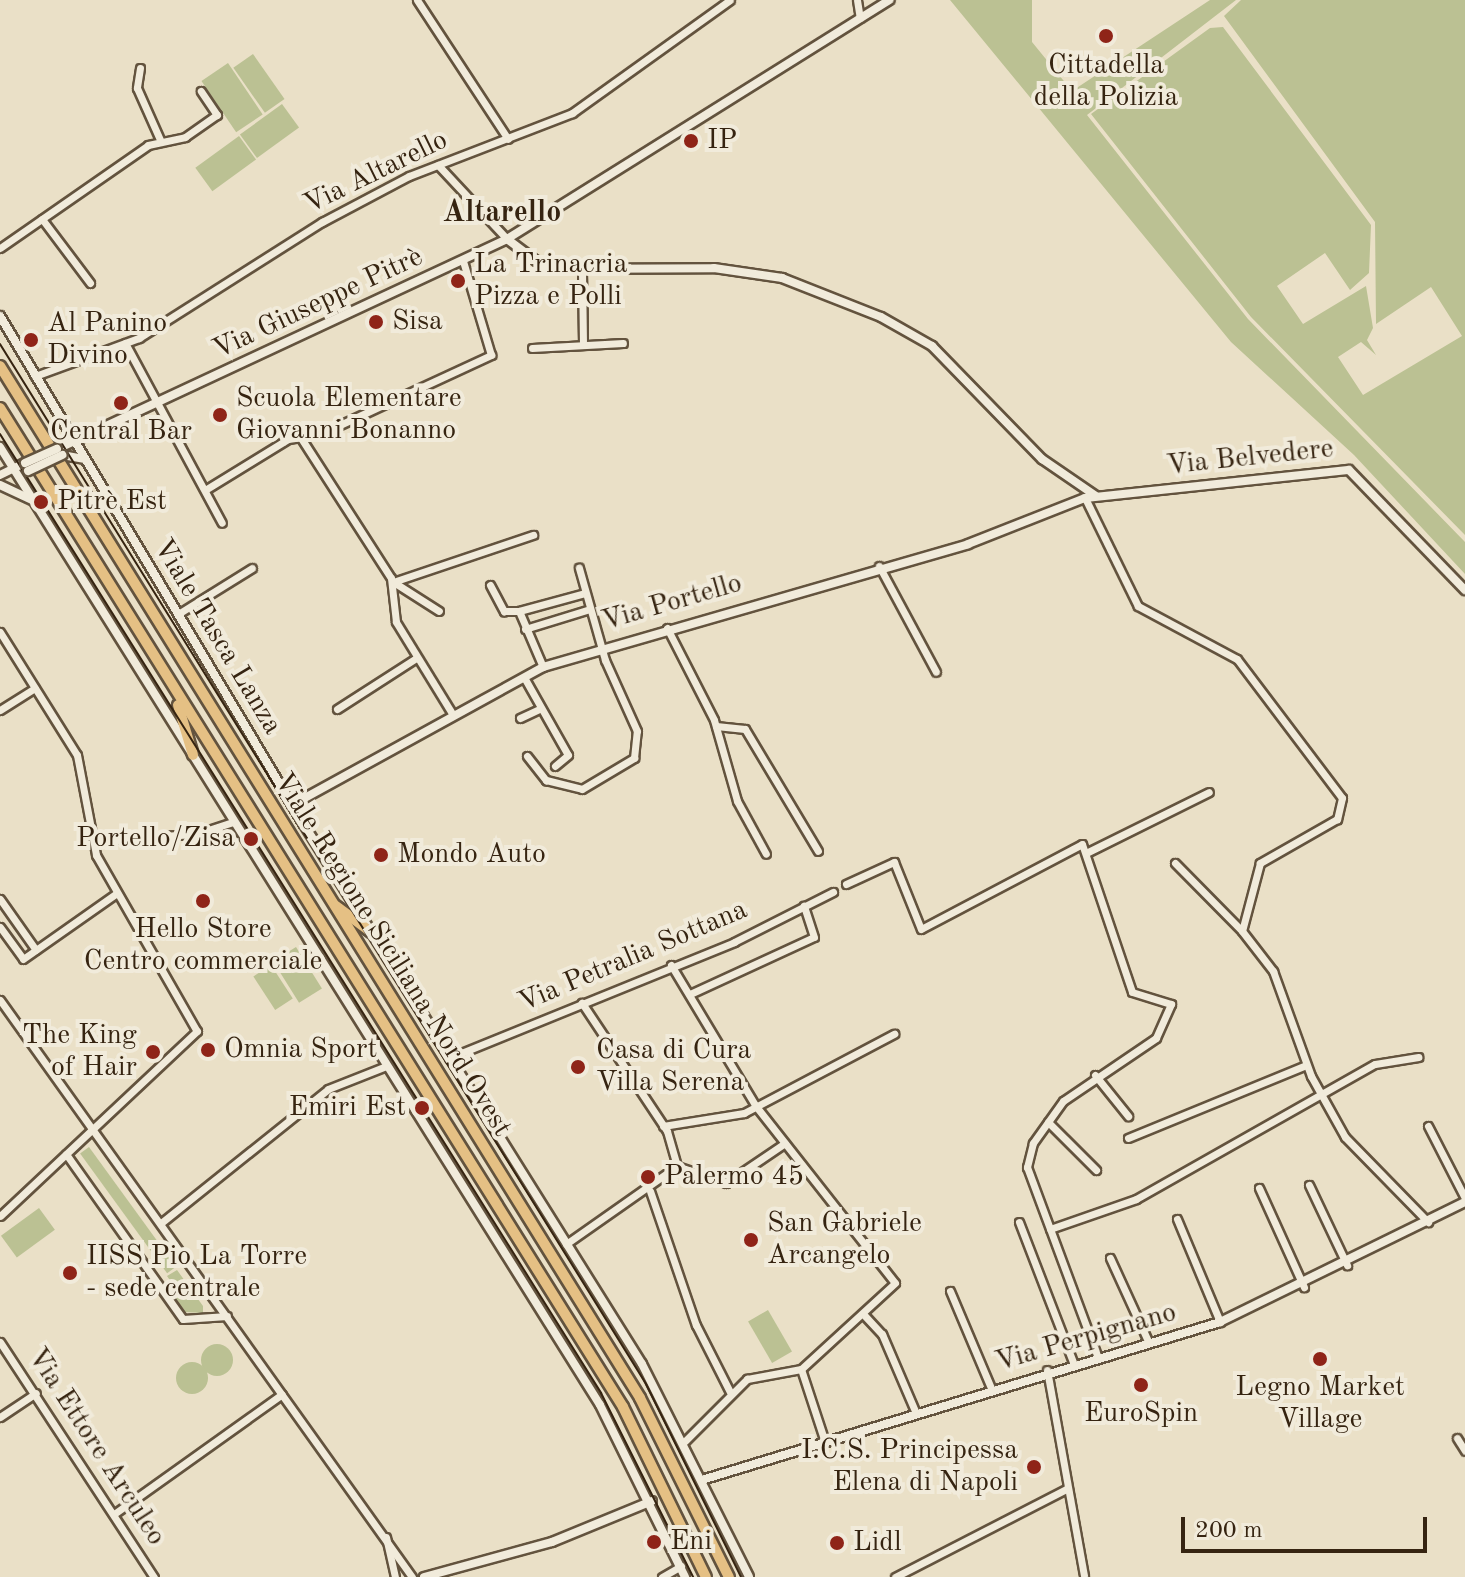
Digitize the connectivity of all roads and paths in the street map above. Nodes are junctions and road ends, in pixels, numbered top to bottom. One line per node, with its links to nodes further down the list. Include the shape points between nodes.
1 (417, 0): 8 (street)
2 (730, 0): 8 (street, Via Altarello, via 572,113)
3 (857, 0): 5 (street)
4 (889, 0): 5 (street, Via Giuseppe Pitrè)
5 (860, 18): 12 (street, Via Giuseppe Pitrè)
6 (140, 68): 9 (street, via 137,88)
7 (201, 91): 9 (street, via 217,115 185,137)
8 (508, 139): 10 (street, Via Altarello)
9 (161, 142): 11 (street)
10 (438, 165): 12 (street); 18 (street, Via Altarello, via 322,222)
11 (42, 219): 13 (street); 16 (street)
12 (507, 239): 14 (street, Via Giuseppe Pitrè); 15 (street, via 547,269)
13 (0, 248)
14 (463, 261): 24 (street, Via Giuseppe Pitrè); 26 (street, via 492,354)
15 (582, 272): 20 (street); 37 (street, via 714,268 782,278 881,317 932,346 1042,459)
16 (90, 283)
17 (0, 316): 23 (street)
18 (125, 343): 23 (street, Via Altarello); 24 (street)
19 (623, 343): 20 (street)
20 (583, 345): 21 (street)
21 (532, 348)
22 (0, 366): 84 (main road, Viale Regione Siciliana Nord Ovest)
23 (35, 376): 27 (street)
24 (159, 403): 27 (street, Via Giuseppe Pitrè); 36 (street)
25 (0, 408): 62 (main road, Viale Regione Siciliana Nord Ovest)
26 (301, 438): 36 (street); 45 (street)
27 (74, 441): 29 (street, Via Giuseppe Pitrè); 30 (street)
28 (0, 447): 32 (street)
29 (59, 452): 30 (street); 31 (street, Via Giuseppe Pitrè, bridge)
30 (85, 459): 52 (street, Viale Tasca Lanza)
31 (26, 467): 32 (street, Via Giuseppe Pitrè); 34 (street, Via Giuseppe Pitrè)
32 (13, 469): 33 (street, Via Giuseppe Pitrè); 34 (street)
33 (0, 475)
34 (19, 479): 39 (street)
35 (0, 485): 39 (street)
36 (205, 490): 40 (street)
37 (1096, 496): 38 (street, Via Belvedere); 47 (street, Via Belvedere, via 1349,470)
38 (1085, 498): 42 (street, Via Portello, via 968,544); 87 (street, via 1138,606 1237,659 1342,798 1337,819 1260,863)
39 (33, 501): 69 (street)
40 (222, 523)
41 (533, 535): 45 (street)
42 (879, 566): 53 (street, Via Portello); 59 (street)
43 (252, 568): 52 (street)
44 (579, 568): 48 (street)
45 (394, 585): 50 (street); 57 (street, via 396,622)
46 (490, 585): 51 (street, via 504,611)
47 (1465, 590)
48 (585, 593): 49 (street); 51 (street)
49 (590, 609): 54 (street); 56 (street)
50 (439, 611)
51 (519, 611): 54 (street)
52 (178, 614): 73 (street, Viale Tasca Lanza)
53 (667, 628): 56 (street, Via Portello); 68 (street)
54 (525, 629): 58 (street)
55 (0, 632): 61 (street)
56 (600, 647): 58 (street, Via Portello); 70 (street, via 637,731 634,758 582,789 546,780)
57 (416, 658): 63 (street); 66 (street)
58 (543, 667): 60 (street, Via Portello)
59 (936, 672)
60 (526, 682): 64 (street); 66 (street, Via Portello)
61 (35, 688): 65 (street); 75 (street, via 77,755)
62 (175, 692): 69 (main road); 160 (main road, Viale Regione Siciliana Nord Ovest, via 617,1397)
63 (337, 709)
64 (539, 709): 67 (street); 71 (street, via 568,755)
65 (0, 710)
66 (453, 715): 73 (street, Via Portello)
67 (520, 718)
68 (716, 726): 76 (street, via 745,729); 78 (street, via 737,801)
69 (193, 755): 74 (street)
70 (527, 756)
71 (555, 766)
72 (1209, 792): 77 (street)
73 (292, 805): 88 (street, Viale Tasca Lanza)
74 (234, 822): 75 (street, via 196,834); 98 (street)
75 (94, 840): 82 (street)
76 (818, 851)
77 (1086, 853): 80 (street, via 1082,844 921,929 894,862); 99 (street, via 1132,992 1171,1004 1156,1038)
78 (766, 854)
79 (1175, 863): 87 (street)
80 (846, 884)
81 (833, 892): 85 (street, Via Petralia Sottana)
82 (117, 893): 89 (street); 106 (street, via 197,1031)
83 (0, 899): 89 (street)
84 (331, 903): 88 (main road); 161 (main road, Viale Regione Siciliana Nord Ovest, via 640,1398)
85 (804, 906): 90 (street, Via Petralia Sottana); 91 (street, via 814,937)
86 (0, 927): 89 (street, via 23,959)
87 (1242, 931): 97 (street, via 1290,1007)
88 (371, 932): 96 (street, Viale Tasca Lanza)
89 (36, 950)
90 (671, 965): 91 (street); 93 (street, Via Petralia Sottana)
91 (690, 994): 101 (street)
92 (0, 1000): 106 (street)
93 (582, 1003): 96 (street, Via Petralia Sottana); 104 (street)
94 (894, 1034): 101 (street)
95 (1418, 1057): 100 (street, via 1375,1064)
96 (449, 1058): 122 (street, Viale Tasca Lanza)
97 (1306, 1065): 100 (street); 107 (street)
98 (386, 1066): 120 (street, via 328,1089); 148 (street, via 600,1405)
99 (1095, 1075): 102 (street); 103 (street)
100 (1321, 1094): 119 (street, via 1359,1156); 121 (street, via 1136,1199)
101 (755, 1105): 104 (street, via 710,1121); 108 (street)
102 (1128, 1116)
103 (1048, 1122): 111 (street); 121 (street, via 1027,1167)
104 (663, 1126): 110 (street)
105 (1428, 1126): 115 (street)
106 (93, 1127): 109 (street); 120 (street)
107 (1128, 1138)
108 (785, 1143): 110 (street, via 726,1183); 128 (street, via 895,1283)
109 (66, 1154): 116 (street); 127 (street, via 183,1319)
110 (677, 1166): 114 (street)
111 (1096, 1170)
112 (1309, 1185): 124 (street)
113 (1259, 1188): 125 (street)
114 (650, 1191): 122 (street); 137 (street, via 696,1325)
115 (1464, 1204): 119 (street, Via Perpignano)
116 (0, 1216)
117 (1177, 1219): 129 (street)
118 (1019, 1222): 133 (street)
119 (1428, 1222): 124 (street, Via Perpignano)
120 (161, 1223): 127 (street)
121 (1050, 1229): 132 (street)
122 (566, 1244): 144 (street)
123 (1110, 1258): 130 (street)
124 (1347, 1265): 125 (street, Via Perpignano)
125 (1304, 1287): 129 (street, Via Perpignano)
126 (950, 1291): 136 (street)
127 (227, 1316): 139 (street)
128 (865, 1316): 134 (street); 140 (street, via 882,1334)
129 (1220, 1322): 130 (street, Via Perpignano)
130 (1148, 1341): 132 (street, Via Perpignano)
131 (0, 1342): 138 (street, Via Ettore Arculeo)
132 (1097, 1355): 133 (street, Via Perpignano)
133 (1073, 1362): 135 (street, Via Perpignano)
134 (801, 1369): 137 (street, via 747,1379); 143 (street)
135 (1047, 1370): 136 (street, Via Perpignano); 147 (street)
136 (991, 1388): 140 (street, Via Perpignano)
137 (730, 1392): 144 (street)
138 (36, 1393): 141 (street); 149 (street, Via Ettore Arculeo)
139 (282, 1394): 149 (street); 150 (street)
140 (915, 1411): 143 (street, Via Perpignano)
141 (0, 1417)
142 (1457, 1438): 145 (street)
143 (824, 1439): 146 (street, Via Perpignano)
144 (685, 1441): 146 (street)
145 (1465, 1451)
146 (705, 1479): 162 (street)
147 (1066, 1489): 153 (street); 163 (street)
148 (652, 1501): 151 (street); 157 (street, via 552,1542)
149 (114, 1514): 154 (street, Via Ettore Arculeo)
150 (384, 1531): 155 (street); 156 (street)
151 (681, 1566): 152 (street); 159 (street)
152 (671, 1575): 158 (street)
153 (1084, 1576)
154 (154, 1577)
155 (395, 1577)
156 (412, 1577)
157 (424, 1577)
158 (662, 1577)
159 (685, 1577)
160 (706, 1577)
161 (729, 1577)
162 (749, 1577)
163 (895, 1577)

